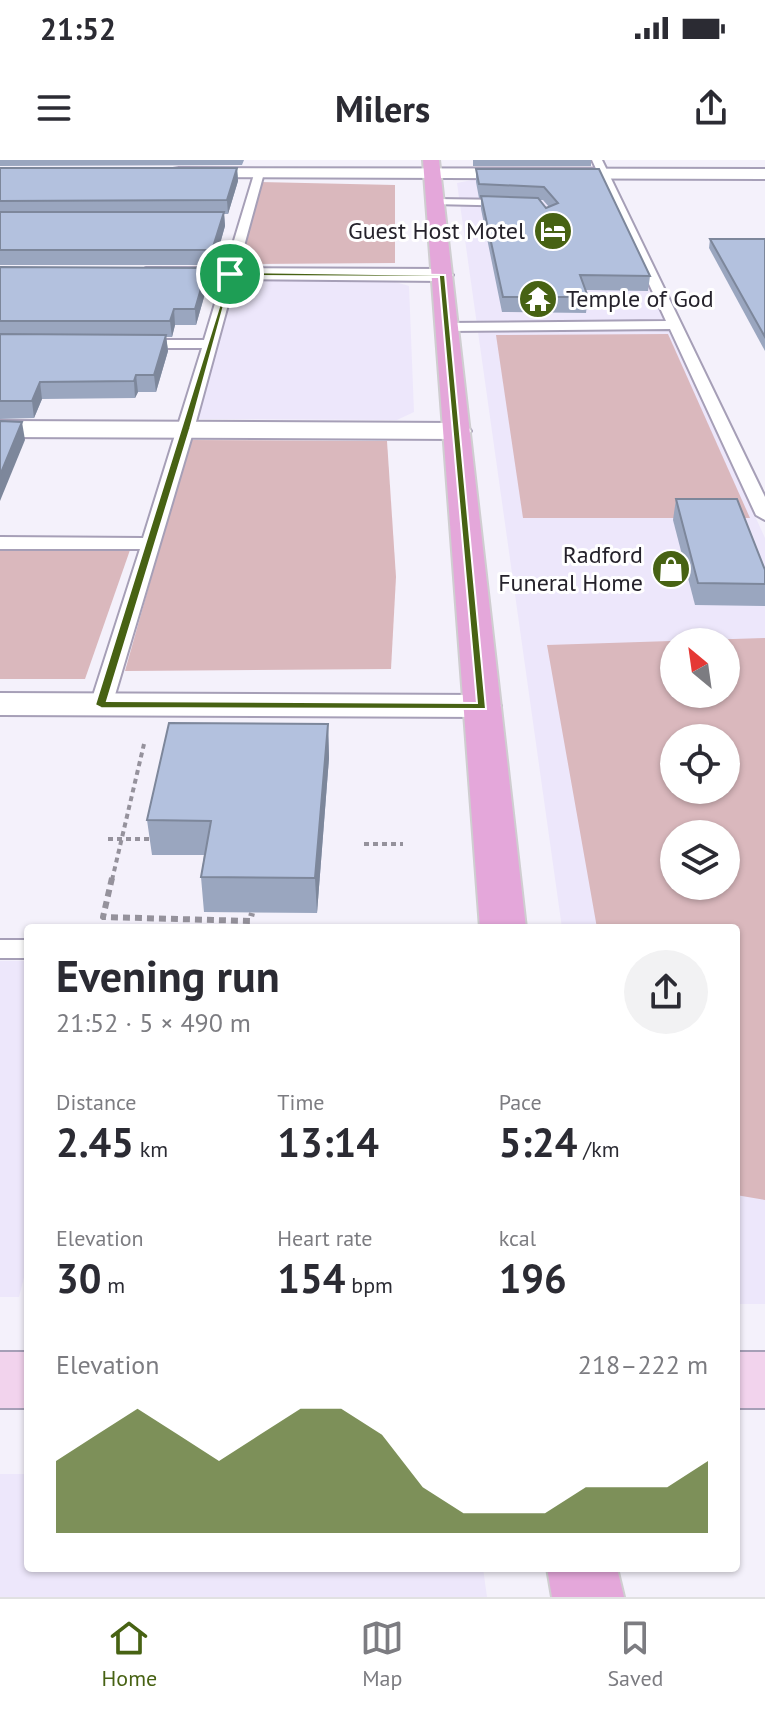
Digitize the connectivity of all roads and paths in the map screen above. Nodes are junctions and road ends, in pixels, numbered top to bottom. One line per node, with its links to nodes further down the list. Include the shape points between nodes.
1 (600, 167): 4 (street); 5 (street); 10 (lane)
2 (153, 173): 3 (street)
3 (259, 173): 5 (street); 8 (lane, via 238,220)
4 (765, 174)
5 (433, 178): 6 (lane); 9 (main road)
6 (530, 204)
7 (122, 274): 8 (street)
8 (230, 274): 9 (street); 13 (lane)
9 (442, 275): 11 (main road)
10 (675, 325): 11 (lane); 17 (lane)
11 (447, 327): 16 (main road)
12 (120, 344): 13 (lane)
13 (210, 344): 15 (lane)
14 (0, 429): 15 (street)
15 (186, 429): 16 (street); 19 (lane)
16 (457, 431): 22 (main road)
17 (765, 515)
18 (0, 543): 19 (lane)
19 (149, 544): 21 (lane)
20 (0, 704): 21 (street)
21 (101, 705): 22 (street)
22 (482, 706): 30 (main road)
23 (146, 736): 25 (path)
24 (108, 839): 25 (path)
25 (121, 839): 26 (path); 29 (path, via 103,917 250,921)
26 (156, 839)
27 (364, 844): 28 (path)
28 (403, 844)
29 (252, 913)
30 (503, 924)
31 (0, 949): 32 (lane)
32 (24, 949)
33 (0, 1380): 34 (main road)
34 (24, 1380)
35 (740, 1380): 36 (main road)
36 (765, 1380)
37 (583, 1572): 38 (main road)
38 (588, 1597)

